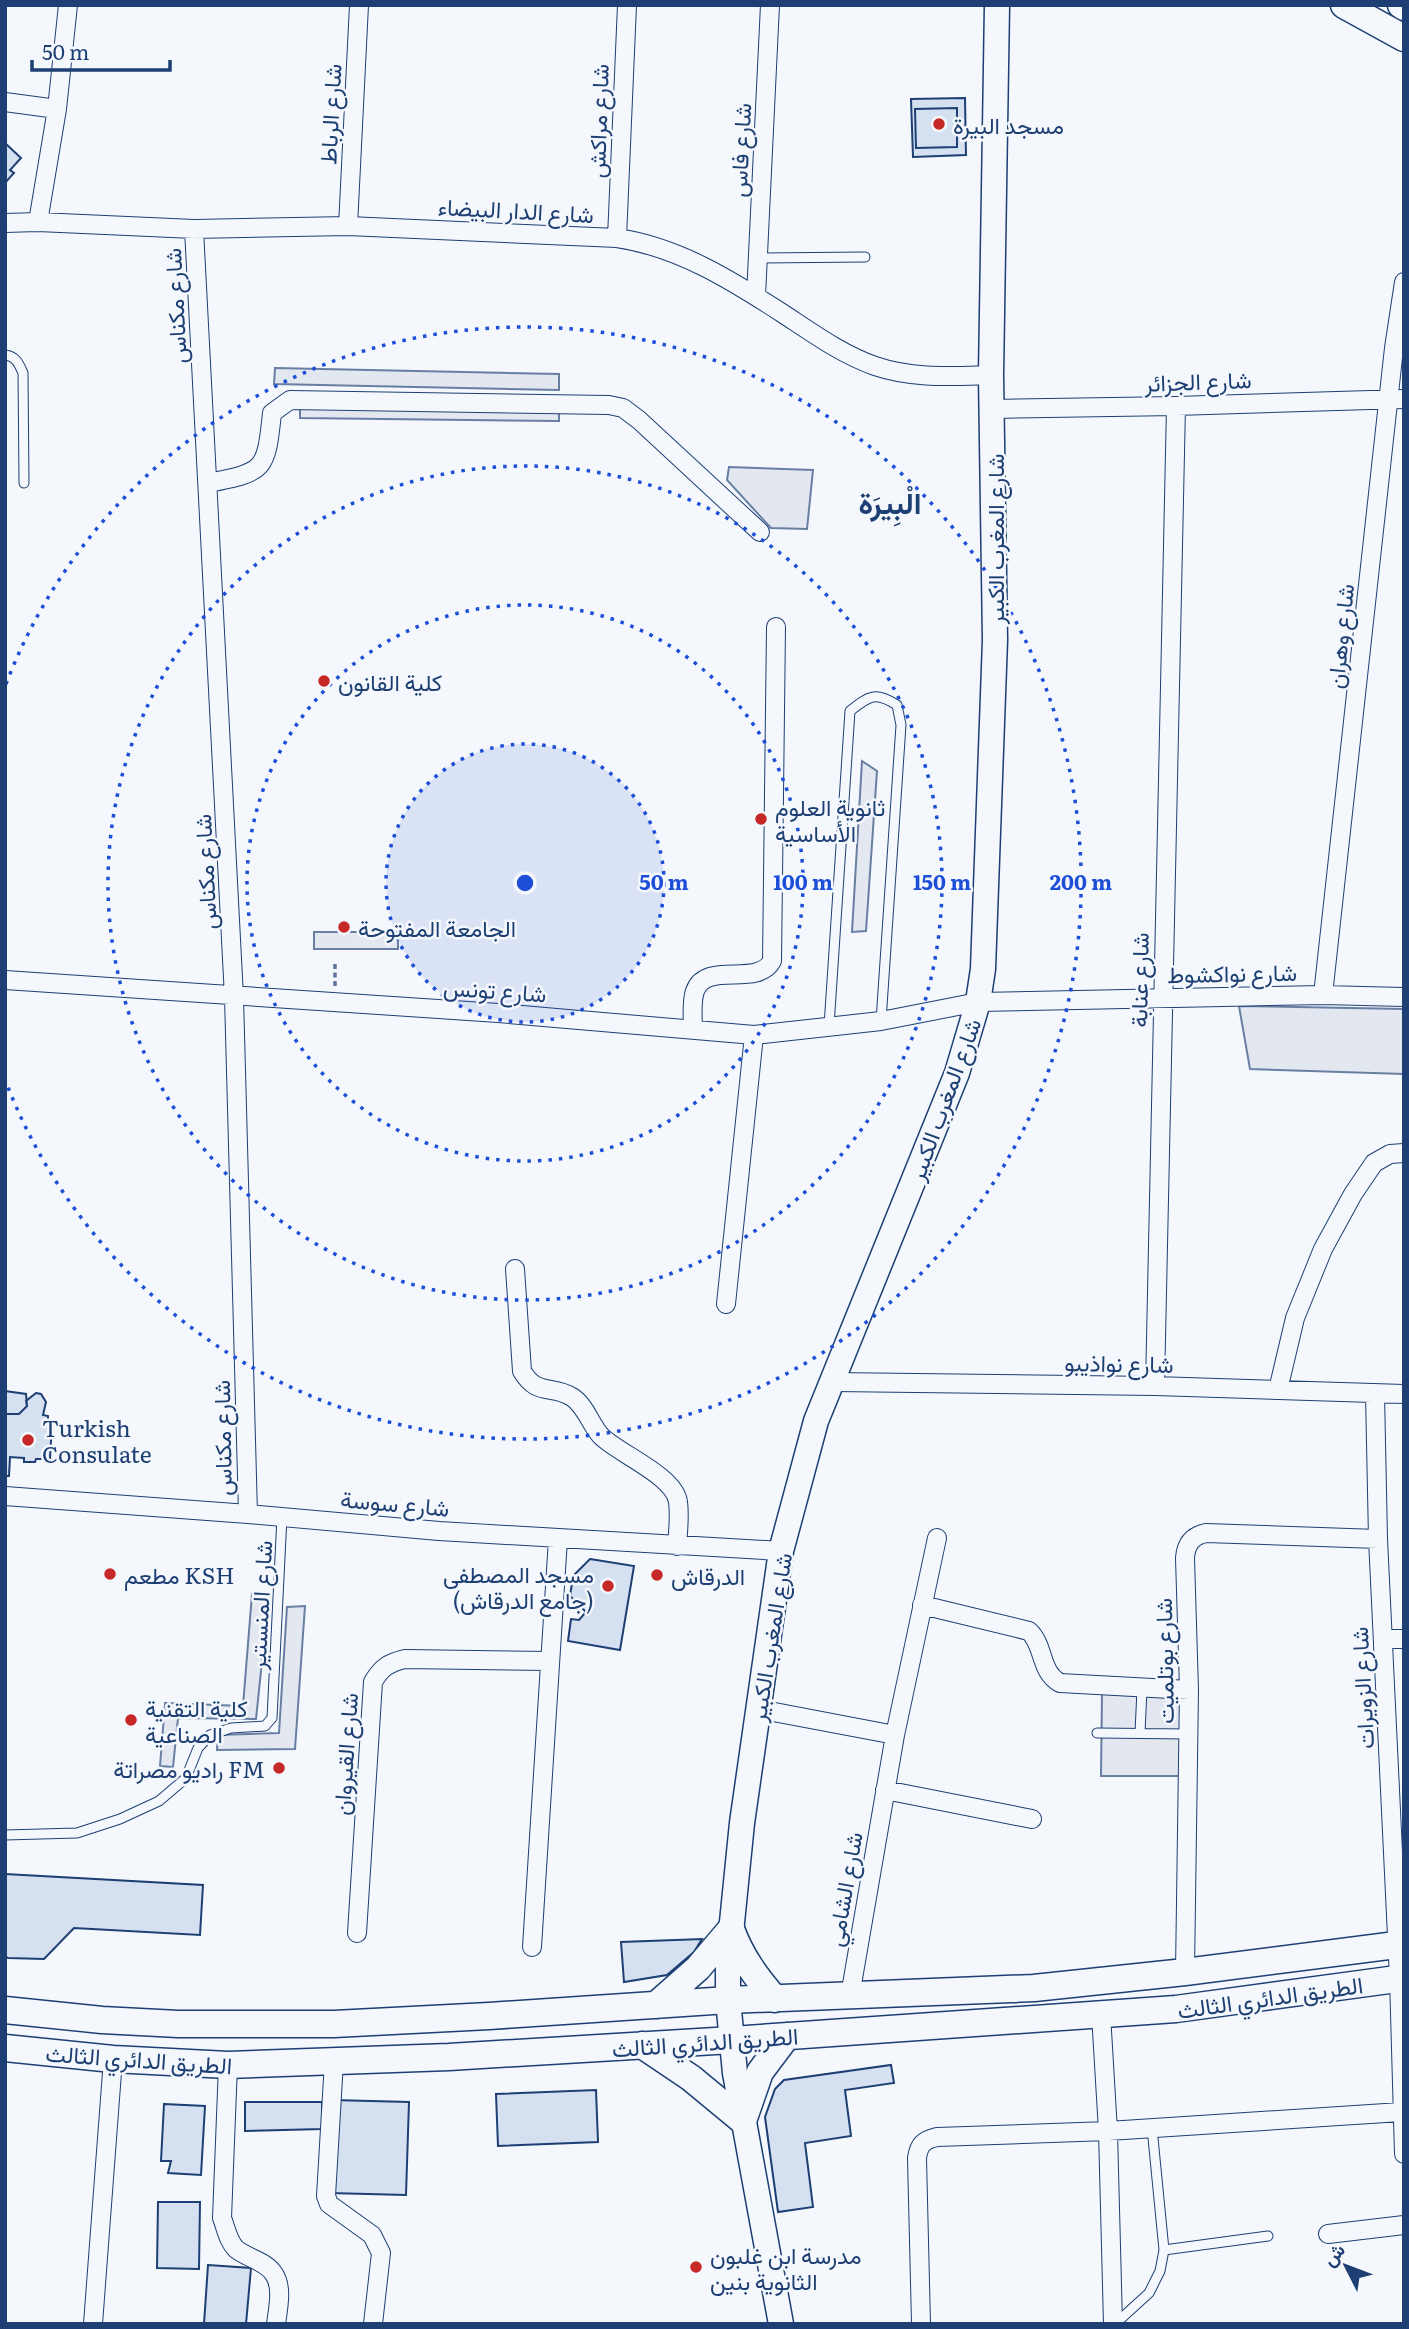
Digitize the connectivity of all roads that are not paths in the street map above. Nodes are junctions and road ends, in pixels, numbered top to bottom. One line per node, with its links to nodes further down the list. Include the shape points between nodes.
1 (68, 5): 9 (street)
2 (359, 5): 12 (street, شارع الرباط)
3 (627, 5): 14 (street, شارع مراكش)
4 (770, 5): 16 (street, شارع فاس)
5 (997, 5): 20 (street, شارع المغرب الكبير)
6 (1344, 5): 7 (main road)
7 (1404, 38)
8 (5, 102): 9 (street)
9 (57, 109): 10 (street)
10 (38, 222): 11 (street, شارع الدار البيضاء); 13 (street, شارع الدار البيضاء)
11 (5, 223)
12 (348, 226): 13 (street, شارع الدار البيضاء); 14 (street, شارع الدار البيضاء)
13 (194, 229): 25 (street, شارع مكناس)
14 (617, 238): 18 (street, شارع الدار البيضاء, via 670,252)
15 (865, 257): 16 (lane)
16 (758, 258): 18 (street, شارع فاس)
17 (1404, 282): 21 (street, شارع وهران)
18 (756, 296): 20 (street, شارع الدار البيضاء, via 851,357 876,366 907,374)
19 (5, 355): 24 (lane, via 12,356 23,373)
20 (991, 375): 23 (street, شارع المغرب الكبير)
21 (1397, 399): 22 (street, شارع الجزائر); 29 (street, شارع وهران)
22 (1176, 406): 23 (street, شارع الجزائر); 32 (street, شارع عنابة)
23 (993, 409): 33 (street, شارع المغرب الكبير, via 995,640 985,939)
24 (24, 483)
25 (208, 484): 26 (street, via 249,475 259,467 268,450 272,413 290,400 609,405 623,408 639,420); 30 (street, شارع مكناس)
26 (760, 532)
27 (776, 627): 36 (street, via 772,961 760,973 710,976 701,983 695,991)
28 (5, 980): 30 (street, شارع تونس)
29 (1323, 995): 31 (street, شارع نواكشوط); 32 (street, شارع نواكشوط)
30 (234, 997): 36 (street, شارع تونس); 47 (street, شارع مكناس)
31 (1404, 997)
32 (1162, 998): 33 (street, شارع نواكشوط); 42 (street, شارع عنابة)
33 (978, 1002): 34 (street, شارع تونس); 41 (street, شارع المغرب الكبير, via 957,1073)
34 (881, 1021): 35 (street, شارع تونس); 35 (lane, via 901,725 897,705 883,696 868,697 850,711)
35 (830, 1026): 37 (street, شارع تونس)
36 (693, 1030): 37 (street, شارع تونس)
37 (754, 1035): 40 (street)
38 (1404, 1153): 43 (street, via 1374,1163 1329,1237 1296,1318)
39 (515, 1269): 52 (street, via 522,1371 542,1390 566,1393 579,1401 604,1439 670,1485 678,1500)
40 (726, 1304)
41 (833, 1382): 42 (street, شارع نواذيبو); 53 (street, شارع المغرب الكبير, via 816,1422)
42 (1156, 1387): 43 (street, شارع نواذيبو)
43 (1278, 1391): 44 (street, شارع نواذيبو)
44 (1375, 1394): 45 (street, شارع نواذيبو); 51 (street, شارع الزويرات)
45 (1404, 1394)
46 (5, 1496): 47 (street, شارع سوسة)
47 (247, 1514): 48 (street, شارع سوسة)
48 (282, 1517): 50 (street, شارع سوسة); 67 (lane, شارع المنستير, via 272,1718 265,1726 231,1728 210,1735 198,1748 186,1778 159,1801 120,1819 77,1833)
49 (937, 1538): 54 (street, شارع الشامي)
50 (558, 1539): 52 (street, شارع سوسة); 57 (street)
51 (1378, 1539): 55 (street, شارع الزويرات); 59 (street, شارع بوتلميت, via 1206,1533 1192,1539 1185,1550)
52 (677, 1546): 53 (street, شارع سوسة)
53 (781, 1551): 60 (street, شارع المغرب الكبير)
54 (922, 1605): 58 (street, via 1029,1631 1038,1642 1047,1672 1060,1683); 64 (street, شارع الشامي)
55 (1383, 1639): 56 (street); 70 (street, شارع الزويرات)
56 (1404, 1639)
57 (550, 1661): 69 (street, شارع القيروان, via 405,1659 381,1669 373,1682); 71 (street)
58 (1142, 1689): 59 (street); 62 (lane)
59 (1189, 1690): 63 (street, شارع بوتلميت)
60 (758, 1709): 64 (street); 68 (street, شارع المغرب الكبير)
61 (1097, 1732): 62 (lane)
62 (1140, 1733): 63 (lane)
63 (1189, 1734): 72 (street, شارع بوتلميت)
64 (895, 1735): 65 (street, شارع الشامي)
65 (885, 1790): 66 (street); 74 (street, شارع الشامي)
66 (1032, 1818)
67 (5, 1835)
68 (731, 1929): 75 (main road, via 744,1959); 76 (street, شارع المغرب الكبير); 77 (main road, via 698,1968)
69 (357, 1933)
70 (1400, 1944): 72 (main road, الطريق الدائري الثالث); 73 (street, شارع الزويرات)
71 (532, 1947)
72 (1185, 1972): 74 (main road, الطريق الدائري الثالث, via 1034,1988)
73 (1401, 1978): 79 (main road, الطريق الدائري الثالث, via 1176,2009); 87 (street, شارع الزويرات)
74 (850, 1996): 75 (main road, الطريق الدائري الثالث)
75 (775, 1999): 76 (main road, الطريق الدائري الثالث)
76 (728, 2000): 77 (main road, الطريق الدائري الثالث); 81 (street, شارع المغرب الكبير)
77 (656, 2005): 78 (main road, الطريق الدائري الثالث, via 334,2024 178,2024)
78 (5, 2010)
79 (1101, 2014): 80 (main road, الطريق الدائري الثالث); 90 (street)
80 (787, 2036): 81 (main road, الطريق الدائري الثالث); 88 (main road, via 760,2073)
81 (732, 2040): 82 (main road, الطريق الدائري الثالث); 88 (street, شارع المغرب الكبير)
82 (642, 2045): 85 (main road, الطريق الدائري الثالث); 88 (main road)
83 (5, 2048): 84 (main road, الطريق الدائري الثالث)
84 (113, 2059): 86 (main road, الطريق الدائري الثالث); 97 (street)
85 (334, 2061): 86 (main road, الطريق الدائري الثالث); 99 (street, via 326,2196 329,2204 372,2235 382,2253)
86 (228, 2065): 98 (street, via 222,2218 236,2249 275,2274 279,2297)
87 (1401, 2112): 89 (street); 91 (street, شارع الزويرات)
88 (743, 2121): 100 (street, شارع المغرب الكبير)
89 (1152, 2128): 90 (street); 96 (lane)
90 (1108, 2131): 101 (street, via 937,2137 921,2144 917,2158); 102 (street)
91 (1403, 2137): 92 (street, شارع الزويرات)
92 (1404, 2154)
93 (1404, 2225): 94 (street)
94 (1328, 2234)
95 (1268, 2236): 96 (lane)
96 (1164, 2250): 102 (lane, via 1149,2294)
97 (93, 2324)
98 (276, 2324)
99 (373, 2324)
100 (781, 2324)
101 (921, 2324)
102 (1114, 2324)

